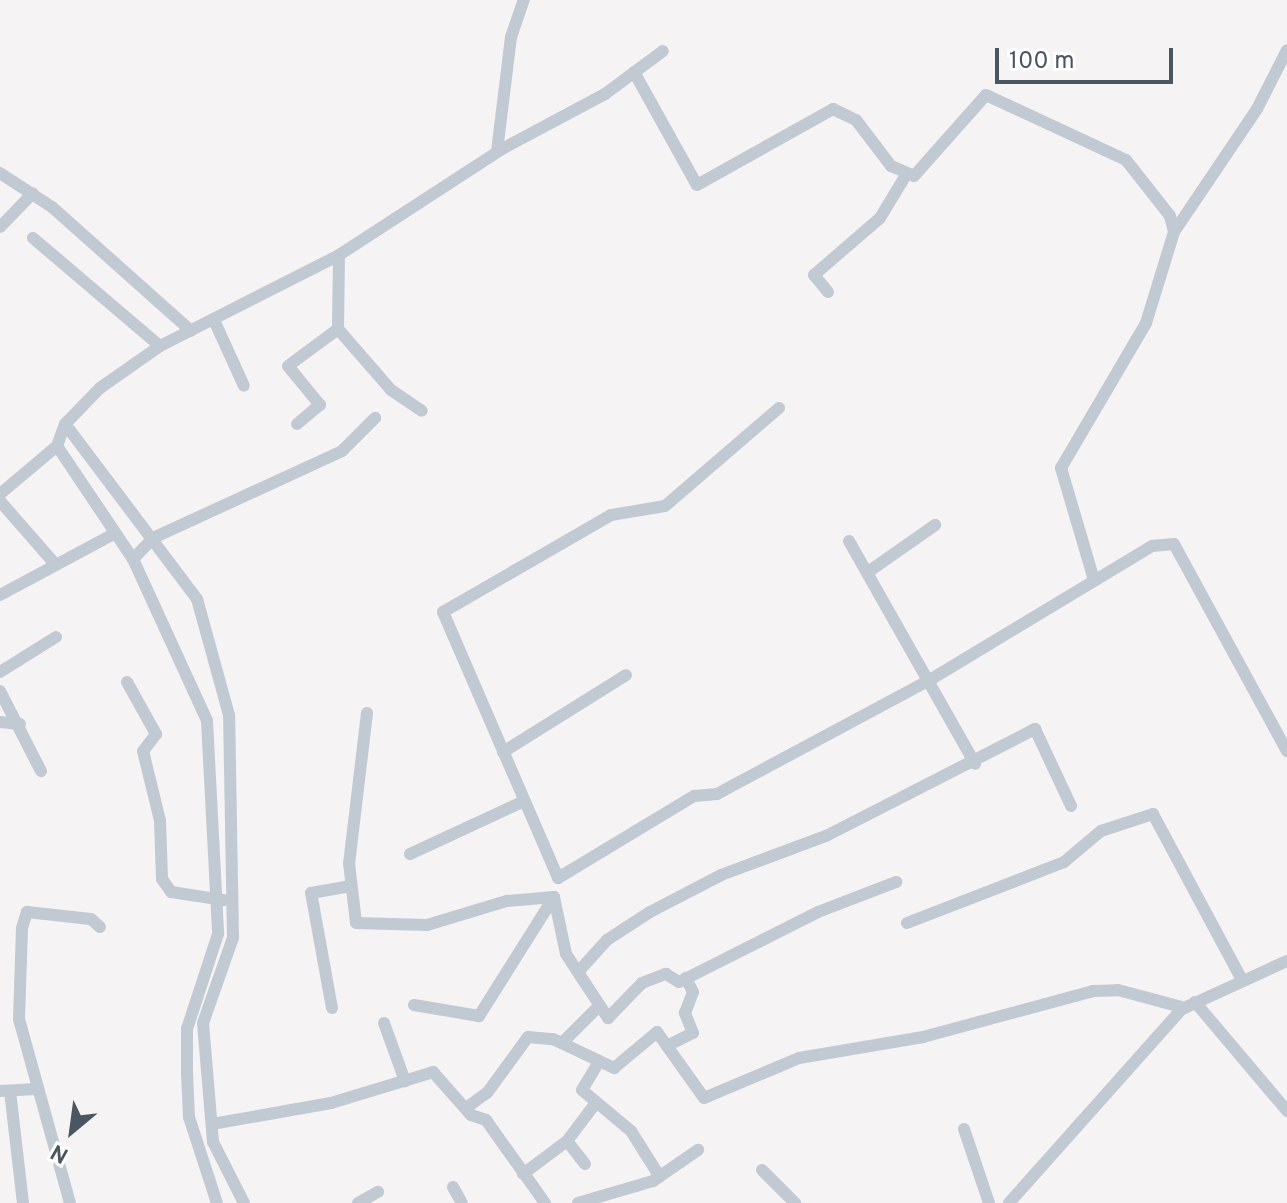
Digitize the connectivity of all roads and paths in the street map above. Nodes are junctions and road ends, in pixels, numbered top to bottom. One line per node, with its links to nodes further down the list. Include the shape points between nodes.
1 (524, 0): 5 (street, via 511,37)
2 (1287, 50): 10 (street, via 1257,109)
3 (663, 51): 4 (street)
4 (634, 72): 5 (street); 7 (street, via 697,185 833,109 856,120)
5 (497, 151): 12 (street)
6 (0, 173): 8 (street)
7 (906, 175): 10 (street, via 919,173 979,98 994,97 1126,160 1164,206); 13 (street, via 880,218 814,275)
8 (33, 193): 9 (street); 16 (street)
9 (0, 227)
10 (1174, 232): 34 (street, via 1146,323 1061,468)
11 (33, 238): 17 (street)
12 (339, 255): 14 (street); 15 (street)
13 (828, 292)
14 (214, 320): 16 (street); 18 (street)
15 (338, 329): 20 (street, via 391,390); 22 (street, via 288,366 320,405)
16 (191, 331): 17 (street)
17 (160, 346): 23 (street, via 100,388)
18 (244, 386)
19 (779, 408): 46 (street, via 665,506 611,515 443,612)
20 (422, 411)
21 (375, 418): 29 (street, via 342,451)
22 (297, 424)
23 (63, 427): 24 (street); 29 (street)
24 (58, 445): 25 (street); 28 (street)
25 (0, 494)
26 (0, 501): 32 (street)
27 (935, 525): 33 (street)
28 (114, 534): 31 (street); 32 (street)
29 (150, 540): 31 (street); 56 (street, via 197,599 229,715)
30 (849, 541): 33 (street)
31 (134, 557): 56 (street, via 207,721)
32 (54, 563): 35 (street)
33 (868, 572): 39 (street)
34 (1094, 580): 39 (street); 45 (street, via 1152,546 1174,544)
35 (0, 595)
36 (56, 637): 37 (street)
37 (0, 672)
38 (626, 675): 46 (street)
39 (933, 678): 47 (street); 52 (street, via 717,794 694,796)
40 (127, 682): 56 (street, via 156,734 143,751 160,821 162,879 171,892)
41 (0, 691): 44 (street)
42 (367, 713): 54 (street, via 353,800)
43 (0, 722): 44 (street)
44 (20, 724): 48 (street)
45 (1287, 751)
46 (503, 752): 49 (street)
47 (975, 764): 50 (street, via 1038,730); 60 (street, via 826,836 721,875 607,940)
48 (41, 771)
49 (524, 801): 51 (street); 52 (street)
50 (1071, 806)
51 (410, 854)
52 (558, 878): 55 (street)
53 (896, 882): 61 (street)
54 (349, 886): 55 (street, via 358,925 427,925 507,901); 67 (street, via 311,893)
55 (554, 897): 60 (street, via 556,927); 64 (street, via 479,1016)
56 (227, 900): 63 (street, via 233,938)
57 (907, 923): 62 (street, via 1064,862 1101,831 1153,814)
58 (100, 927): 73 (street, via 91,919 24,914 19,1019)
59 (1287, 961): 62 (street)
60 (579, 971): 66 (street)
61 (686, 978): 66 (street, via 679,982 666,974 642,983 608,1018); 70 (street, via 693,992 685,1013 693,1033)
62 (1242, 980): 65 (street)
63 (205, 996): 78 (street); 81 (street, via 187,1058)
64 (414, 1005)
65 (1190, 1005): 70 (street, via 1118,990 1094,991 923,1037 799,1058 704,1098); 77 (street); 99 (street)
66 (599, 1006): 69 (street)
67 (332, 1008)
68 (384, 1023): 72 (street)
69 (562, 1043): 71 (street); 76 (street, via 528,1037 487,1093)
70 (667, 1046): 71 (street, via 653,1031 614,1068)
71 (597, 1065): 75 (street, via 581,1088)
72 (405, 1081): 76 (street, via 441,1075); 78 (street)
73 (36, 1089): 74 (street); 90 (street)
74 (5, 1091): 89 (street)
75 (595, 1104): 80 (street); 86 (street, via 631,1131)
76 (466, 1108): 85 (street, via 486,1120)
77 (1287, 1111)
78 (212, 1124): 81 (street)
79 (964, 1129): 98 (street)
80 (567, 1141): 83 (street); 85 (street)
81 (206, 1145): 91 (street); 92 (street)
82 (698, 1150): 86 (street)
83 (585, 1164)
84 (762, 1170): 97 (street)
85 (523, 1174): 95 (street)
86 (660, 1177): 96 (street)
87 (453, 1187): 94 (street)
88 (378, 1192): 93 (street)
89 (23, 1203)
90 (70, 1203)
91 (217, 1203)
92 (244, 1203)
93 (358, 1203)
94 (462, 1203)
95 (545, 1203)
96 (578, 1203)
97 (795, 1203)
98 (989, 1203)
99 (1009, 1203)

